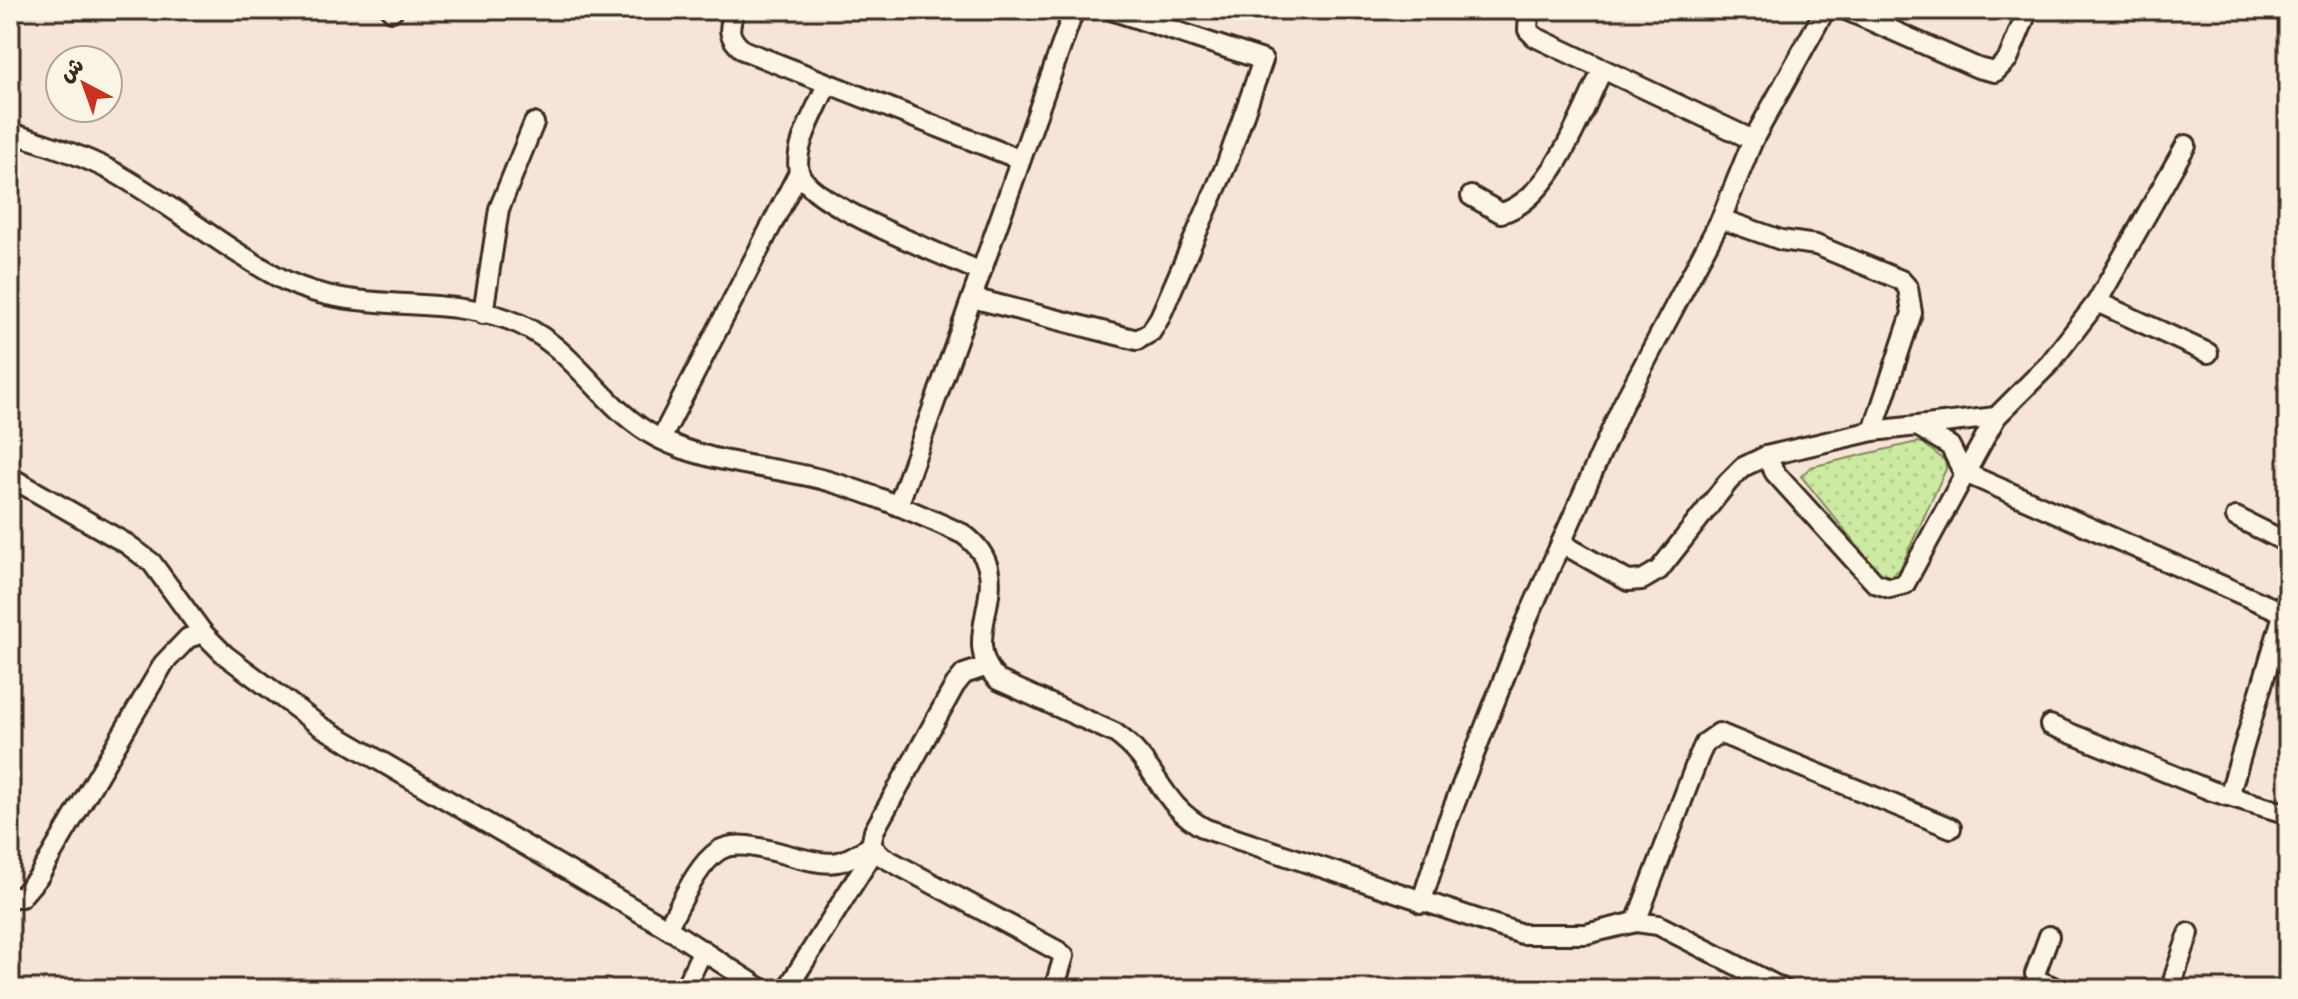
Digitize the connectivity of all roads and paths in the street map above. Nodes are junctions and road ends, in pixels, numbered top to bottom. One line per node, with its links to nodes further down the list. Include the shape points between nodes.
1 (735, 10): 9 (street, via 728,28 732,41 743,50)
2 (1074, 10): 14 (street)
3 (1111, 10): 19 (street, via 1263,60 1227,163 1160,317 1151,332 1137,340)
4 (1529, 10): 8 (street, via 1525,20 1535,37)
5 (1825, 10): 12 (street)
6 (1846, 10): 7 (street, via 1995,72 2008,59)
7 (2028, 10)
8 (1602, 71): 12 (street); 16 (street, via 1548,176 1529,199 1501,213)
9 (827, 84): 14 (street); 15 (street, via 801,148)
10 (534, 123): 21 (street, via 499,209)
11 (10, 133): 21 (street, via 78,154 113,172 288,282 333,295)
12 (1753, 140): 17 (street)
13 (2186, 145): 20 (street)
14 (1019, 159): 18 (street)
15 (799, 172): 18 (street, via 814,193 846,211); 26 (street)
16 (1471, 196)
17 (1721, 219): 25 (street, via 1781,240 1816,245 1901,280 1908,288 1912,313); 32 (street, via 1622,406)
18 (979, 271): 19 (street)
19 (972, 298): 30 (street)
20 (2097, 302): 22 (street); 23 (street, via 2050,363)
21 (483, 314): 26 (street, via 505,318 545,338 640,428)
22 (2208, 353)
23 (1996, 417): 24 (street); 28 (street)
24 (1919, 427): 25 (street); 28 (street, via 1950,446)
25 (1873, 431): 27 (street)
26 (661, 439): 30 (street, via 830,482)
27 (1766, 456): 28 (street, via 1775,473 1870,578 1890,588 1911,578); 32 (street, via 1743,467 1659,570 1642,580 1628,581)
28 (1963, 472): 34 (street)
29 (10, 477): 35 (street, via 152,563)
30 (898, 506): 36 (street, via 982,547 990,581 981,653)
31 (2236, 517): 33 (street)
32 (1561, 543): 43 (street, via 1452,811)
33 (2288, 543)
34 (2285, 605): 38 (street)
35 (203, 633): 42 (street, via 188,638 164,663 39,876 21,897); 45 (street, via 320,726)
36 (985, 667): 41 (street, via 964,674 955,685 874,831); 43 (street, via 998,680 1131,744 1144,756 1173,806 1189,820)
37 (2050, 725): 38 (street)
38 (2229, 796): 39 (street)
39 (2288, 814)
40 (1951, 828): 44 (street, via 1719,733 1710,737 1699,756)
41 (873, 848): 45 (street, via 839,862 801,860 753,847 719,850); 51 (street); 52 (street, via 1058,951 1064,956 1063,967)
42 (10, 897)
43 (1421, 903): 44 (street, via 1522,934 1586,934)
44 (1636, 922): 53 (street, via 1658,925)
45 (667, 928): 48 (street)
46 (2189, 933): 55 (street)
47 (2049, 936): 54 (street, via 2035,974 2037,980)
48 (703, 950): 49 (street); 50 (street)
49 (684, 989)
50 (762, 989)
51 (787, 989)
52 (1054, 989)
53 (1783, 989)
54 (2059, 989)
55 (2170, 989)

